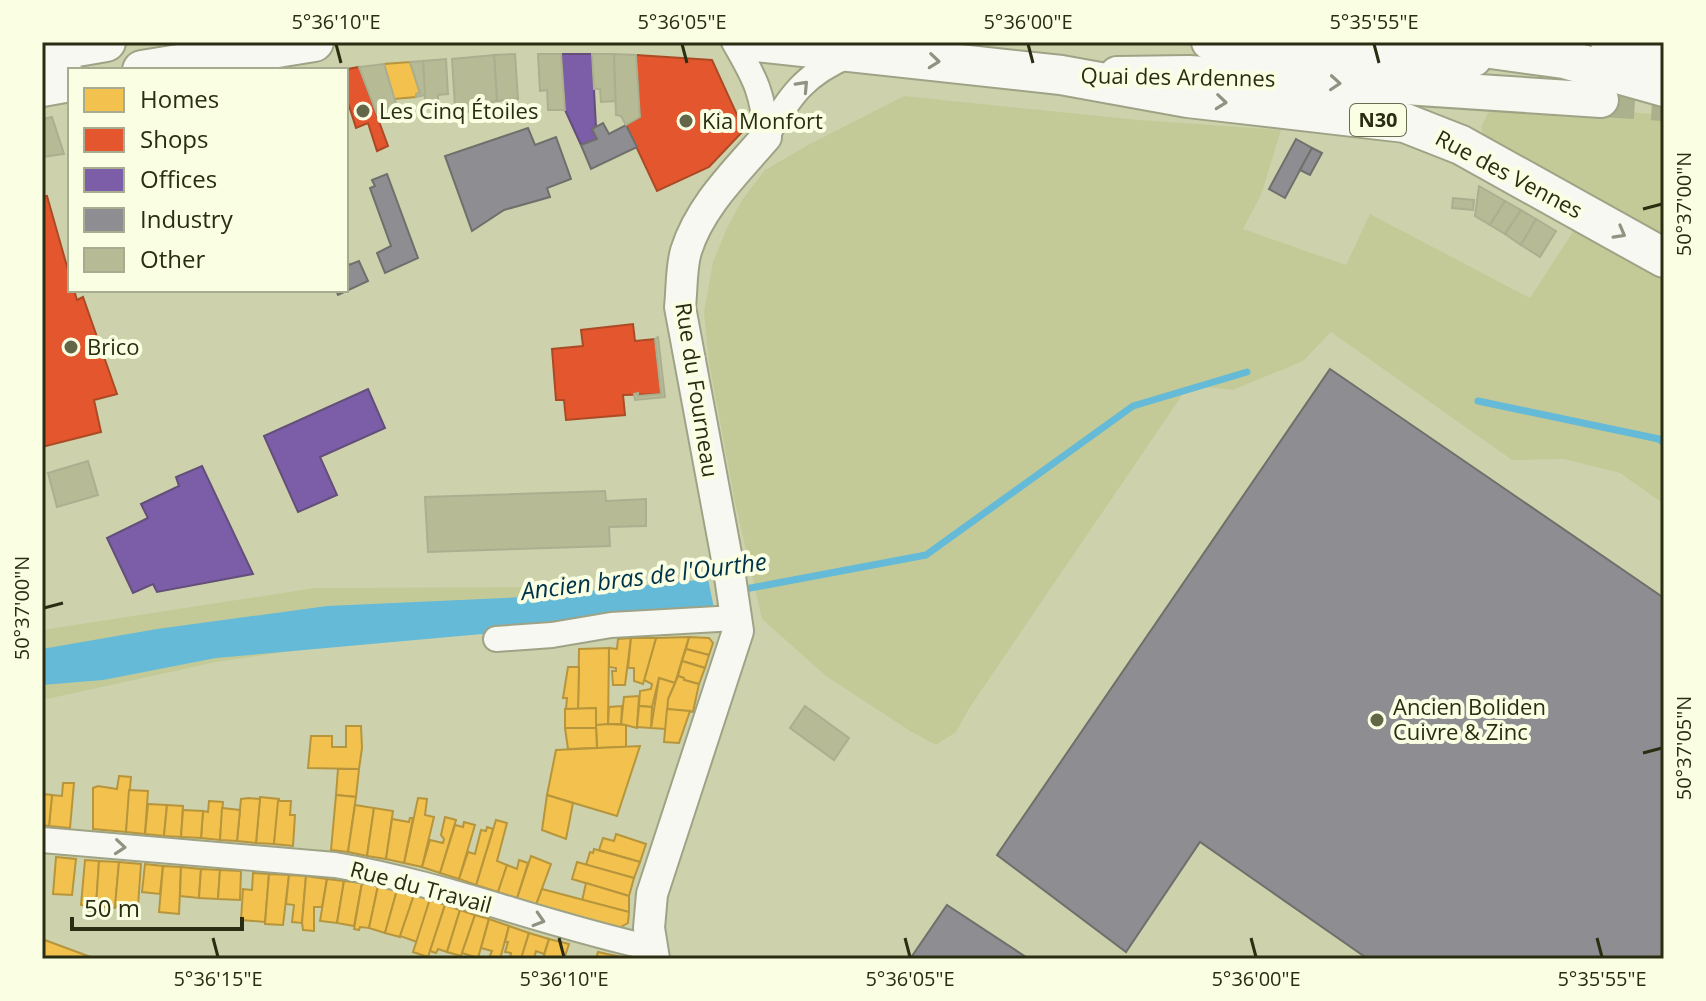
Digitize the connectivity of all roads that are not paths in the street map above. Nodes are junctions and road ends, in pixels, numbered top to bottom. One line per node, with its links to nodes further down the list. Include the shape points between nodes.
1 (106, 42): 8 (main road)
2 (314, 42): 10 (main road)
3 (734, 42): 16 (street, via 757,82)
4 (756, 42): 7 (main road, Quai des Ardennes)
5 (1209, 42): 11 (main road)
6 (1440, 42): 11 (main road, via 1539,55)
7 (841, 48): 12 (main road, Quai des Ardennes, one-way to 12); 16 (street, Rue du Fourneau, one-way to 7, via 805,80)
8 (42, 53)
9 (1664, 54): 11 (main road, Quai des Ardennes)
10 (154, 68)
11 (1606, 71): 12 (main road, Quai des Ardennes, one-way to 11); 15 (main road)
12 (1061, 75): 17 (main road, Rue des Vennes / N30, one-way to 17, via 1188,98 1405,123 1461,145)
13 (68, 82): 14 (main road)
14 (42, 87)
15 (1664, 87)
16 (766, 137): 18 (street, Rue du Fourneau, via 702,214 686,250 680,307)
17 (1664, 258)
18 (736, 613): 19 (street); 21 (street, Rue du Fourneau, via 735,645 652,894)
19 (496, 639)
20 (42, 840): 21 (street, Rue du Travail, one-way to 21, via 358,869 443,889)
21 (653, 954)

